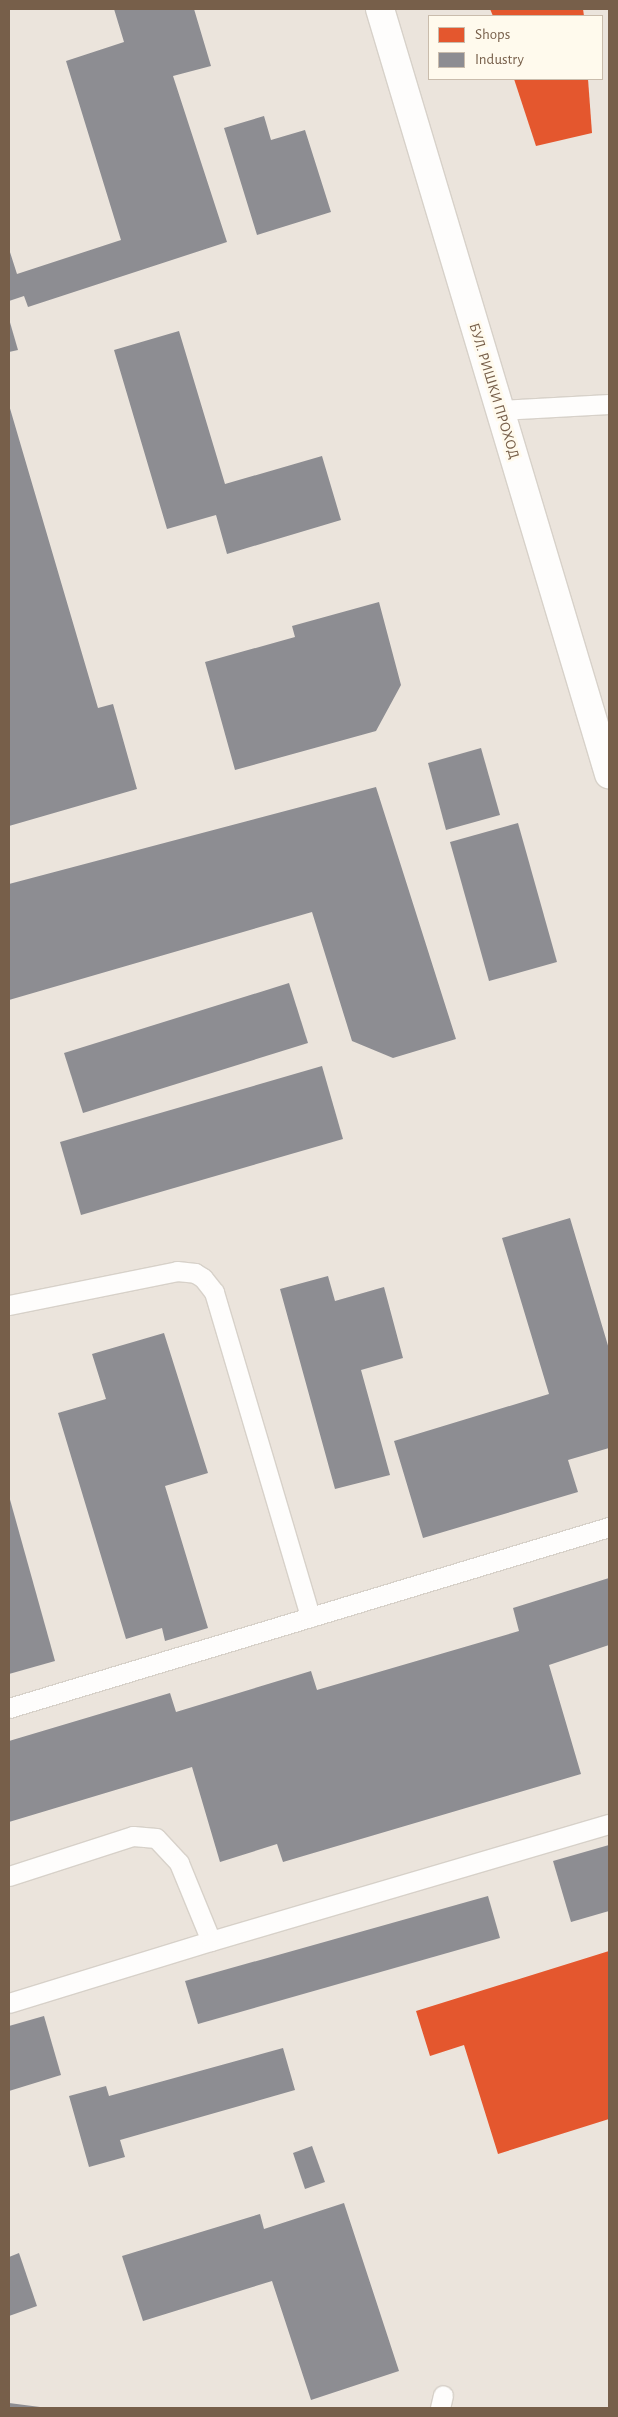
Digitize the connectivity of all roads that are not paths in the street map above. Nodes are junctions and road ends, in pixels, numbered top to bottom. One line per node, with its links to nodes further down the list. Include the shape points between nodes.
1 (380, 9): 3 (main road, БУЛ. РИШКИ ПРОХОД)
2 (609, 404): 3 (lane)
3 (500, 410): 4 (main road, БУЛ. РИШКИ ПРОХОД)
4 (609, 774)
5 (9, 1305): 7 (lane, via 177,1271 195,1273 203,1278 214,1292)
6 (609, 1527): 7 (lane)
7 (310, 1617): 8 (lane)
8 (9, 1708)
9 (609, 1824): 11 (lane)
10 (9, 1876): 11 (lane, via 133,1836 156,1838 179,1863)
11 (211, 1941): 12 (lane)
12 (9, 2003)

